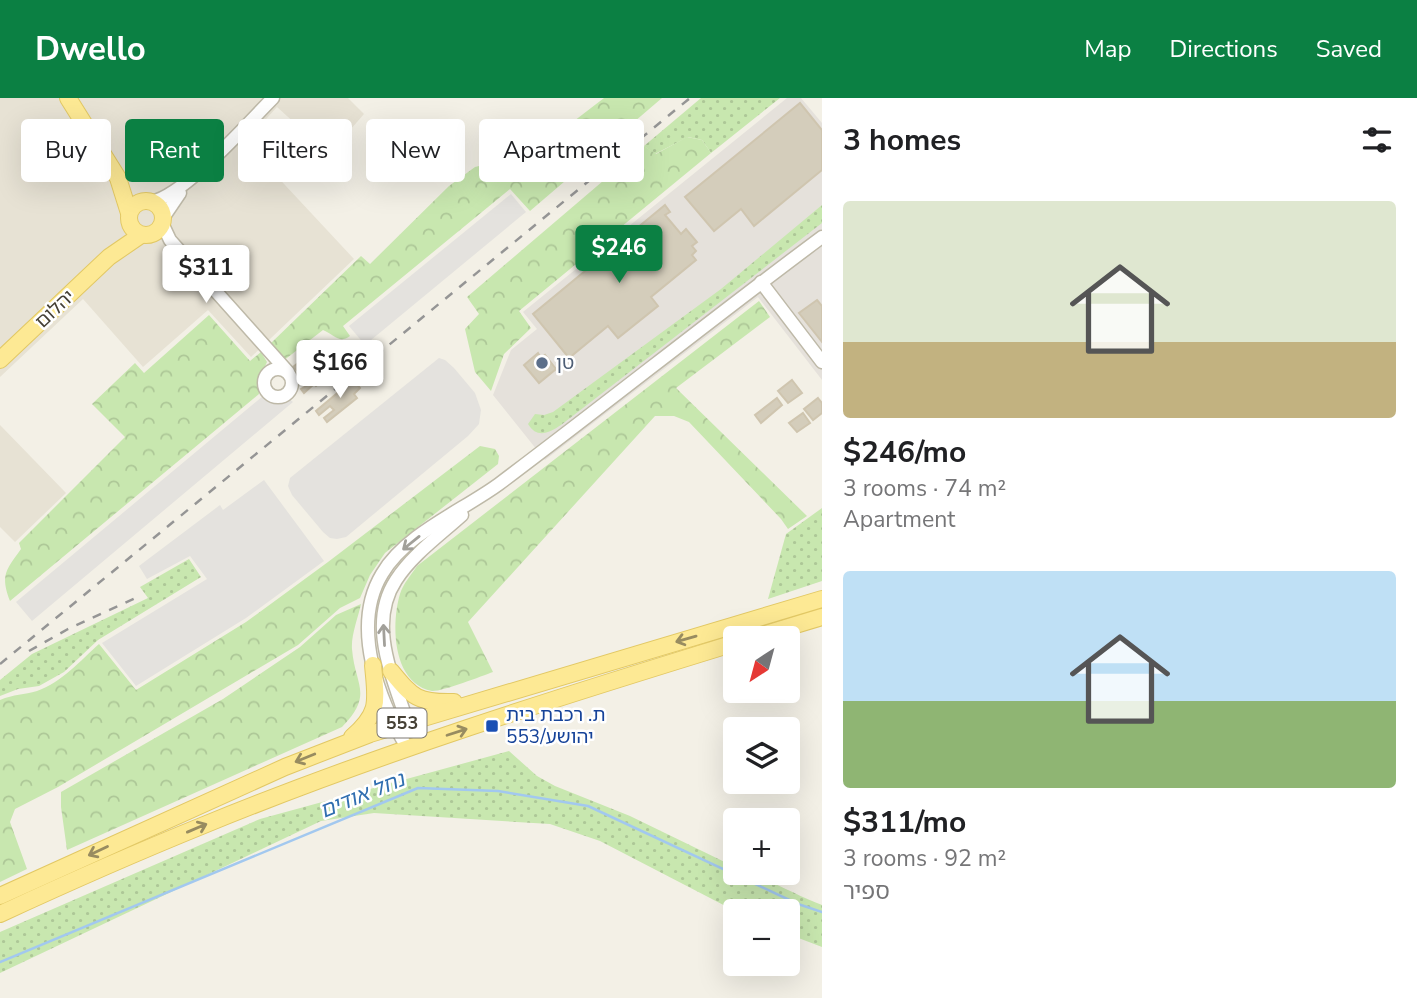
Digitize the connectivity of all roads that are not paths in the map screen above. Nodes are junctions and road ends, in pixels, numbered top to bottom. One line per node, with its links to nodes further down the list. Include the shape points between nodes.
1 (68, 98): 4 (main road)
2 (274, 98): 3 (street, יהלום)
3 (224, 146)
4 (118, 178): 7 (main road); 8 (main road)
5 (186, 182): 7 (street, יהלום, via 168,196)
6 (189, 182): 9 (street, יהלום)
7 (148, 201): 8 (main road, via 136,204); 9 (main road, via 159,207)
8 (130, 217): 9 (main road, via 132,229); 11 (main road, יהלום, via 124,236)
9 (155, 227): 11 (main road, יהלום); 13 (street)
10 (822, 237): 12 (street)
11 (109, 257): 14 (main road, יהלום)
12 (761, 282): 15 (street); 18 (street)
13 (267, 348): 16 (street); 17 (street)
14 (0, 360)
15 (822, 362)
16 (271, 370): 17 (street); 17 (street, via 265,387 279,397 292,388)
17 (288, 372)
18 (488, 492): 23 (street, one-way to 23, via 411,543 382,574 368,621); 24 (street, one-way to 18, via 383,622 394,582)
19 (822, 599): 25 (main road, 553, one-way to 25)
20 (822, 617): 21 (main road)
21 (792, 626)
22 (723, 647): 28 (main road, 553, one-way to 22)
23 (373, 665): 26 (street); 27 (main road, via 375,709 367,724)
24 (391, 671): 25 (main road, via 422,701); 26 (street)
25 (474, 702): 26 (main road, 553)
26 (400, 724): 27 (main road, 553); 28 (street)
27 (344, 743): 29 (main road, 553, one-way to 29)
28 (408, 749): 30 (main road, 553, one-way to 28, via 204,825)
29 (0, 896)
30 (0, 914)

